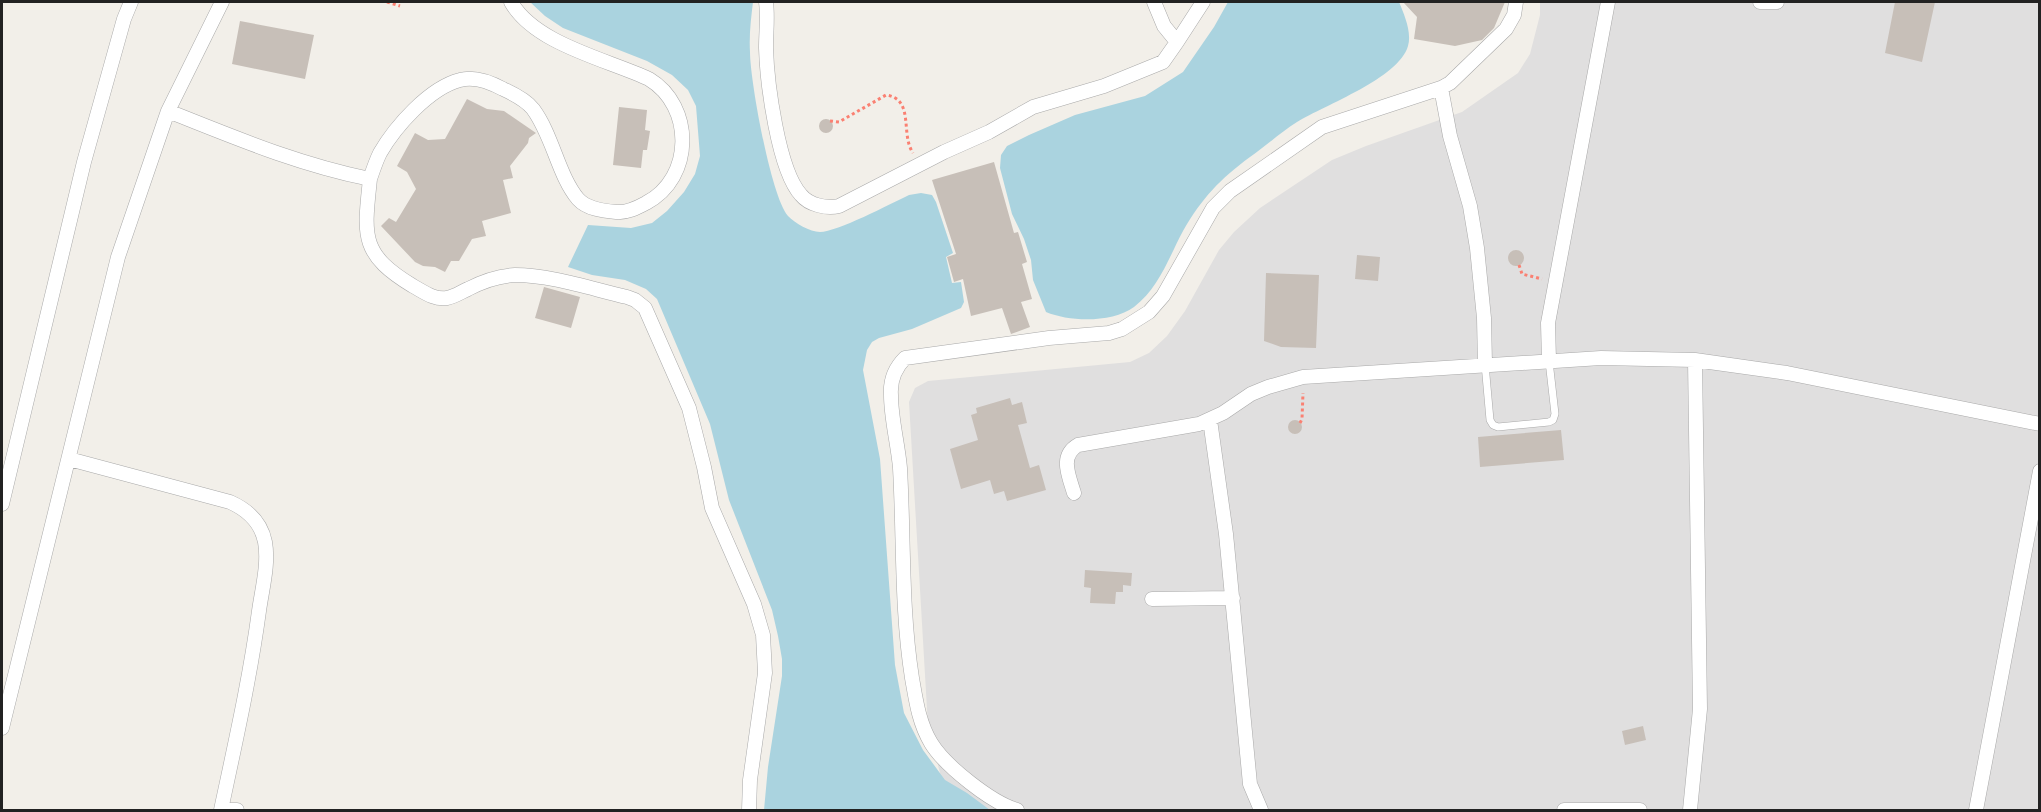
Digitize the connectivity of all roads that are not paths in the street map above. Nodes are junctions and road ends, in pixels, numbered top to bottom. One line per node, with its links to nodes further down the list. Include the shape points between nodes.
1 (131, 2): 23 (street, via 84,162)
2 (222, 2): 13 (street)
3 (511, 2): 14 (street, via 540,32 557,42 649,79 667,93 677,111 683,137 677,170 668,185 654,199 635,209 619,212 591,208 580,202 532,107 494,84 474,79 450,84 425,100 390,137)
4 (766, 2): 11 (street, via 772,113 788,173 800,195 823,206 839,206 1033,107 1104,86 1162,62)
5 (1154, 2): 11 (street, via 1164,26)
6 (1203, 2): 11 (street)
7 (1515, 2): 12 (street, via 1514,15 1506,29)
8 (1608, 2): 16 (street, via 1548,323)
9 (1760, 2): 10 (street)
10 (1777, 2)
11 (1177, 42)
12 (1441, 88): 17 (street, via 1472,217 1484,318); 30 (street, via 1322,127 1230,191 1213,208 1163,296 1149,312 1122,329 905,358 899,364 890,394 900,465 907,649 919,716 932,744 954,770)
13 (168, 111): 14 (street, via 299,162); 20 (street, via 118,257)
14 (370, 178): 29 (street, via 367,227 371,249 398,276 427,294 450,298 490,279 536,276 627,297 645,308 689,408 712,508 754,604 763,635 765,673)
15 (1695, 360): 16 (street, via 1633,357); 19 (street, via 1787,373); 35 (street, via 1700,709)
16 (1549, 361): 17 (street); 17 (lane, via 1553,420 1498,427 1490,420)
17 (1485, 364): 18 (street, via 1303,377 1251,394)
18 (1210, 420): 22 (street, via 1078,445 1069,452 1066,463); 24 (street)
19 (2040, 424)
20 (69, 459): 26 (street); 27 (street, via 230,502 248,512 258,524 265,543 266,565 252,667)
21 (2040, 471): 36 (street)
22 (1074, 493)
23 (2, 504)
24 (1233, 598): 25 (street); 31 (street, via 1250,784)
25 (1152, 599)
26 (2, 728)
27 (222, 810): 28 (street)
28 (237, 810)
29 (749, 810)
30 (1017, 810)
31 (1261, 810)
32 (1563, 810): 33 (street)
33 (1583, 810): 34 (street)
34 (1640, 810)
35 (1690, 810)
36 (1976, 810)

